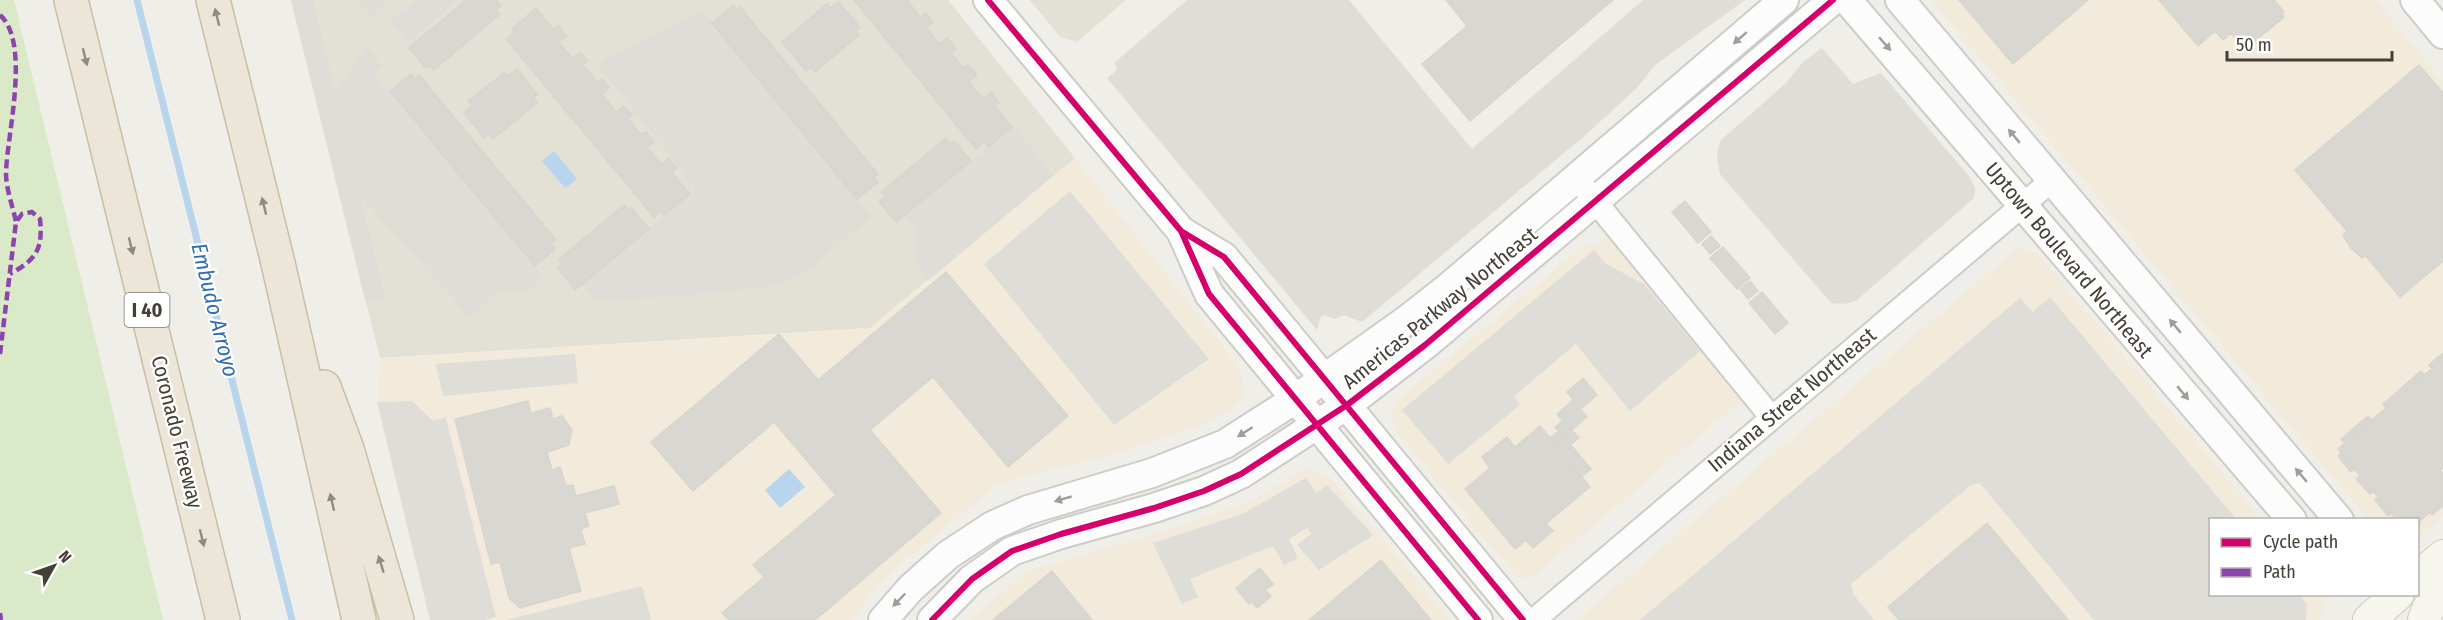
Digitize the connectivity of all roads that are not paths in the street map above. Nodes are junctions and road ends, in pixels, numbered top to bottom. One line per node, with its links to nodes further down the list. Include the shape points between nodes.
1 (71, 0): 26 (highway, Coronado Freeway / I 40, one-way to 26)
2 (213, 0): 15 (highway, one-way to 2)
3 (988, 0): 14 (street)
4 (1784, 0): 10 (street, Americas Parkway Northeast, one-way to 10)
5 (1833, 0): 12 (street, Americas Parkway Northeast)
6 (1846, 0): 13 (street, Uptown Boulevard Northeast, one-way to 13)
7 (1900, 0): 11 (street, Uptown Boulevard Northeast, one-way to 7)
8 (2415, 0): 9 (street)
9 (2443, 34)
10 (1575, 178): 12 (street); 16 (street, Americas Parkway Northeast, via 1431,300)
11 (2051, 181): 13 (street, Indiana Street Northeast); 22 (street, Uptown Boulevard Northeast, one-way to 11)
12 (1595, 202): 18 (street, Americas Parkway Northeast); 19 (street)
13 (2023, 204): 19 (street, Indiana Street Northeast); 21 (street, Uptown Boulevard Northeast, one-way to 21)
14 (1180, 231): 16 (street, via 1224,257); 17 (street, via 1209,294)
15 (278, 263): 27 (highway, one-way to 15); 28 (highway, one-way to 15, via 346,449)
16 (1324, 377): 17 (street, Americas Parkway Northeast); 18 (street)
17 (1294, 400): 20 (street); 29 (street, Americas Parkway Northeast, one-way to 29, via 1225,444 1190,460 1028,510 992,526 948,555)
18 (1347, 405): 20 (street, Americas Parkway Northeast); 32 (street)
19 (1772, 417): 33 (street, Indiana Street Northeast)
20 (1316, 426): 30 (street, Americas Parkway Northeast, via 1240,474 1204,491 1012,551 972,579); 31 (street)
21 (2291, 518)
22 (2338, 518)
23 (2443, 556): 24 (main road)
24 (2419, 577)
25 (2443, 591): 34 (main road, via 2427,609)
26 (223, 620)
27 (359, 620)
28 (397, 620)
29 (883, 620)
30 (932, 620)
31 (1478, 620)
32 (1523, 620)
33 (1534, 620)
34 (2424, 620)

